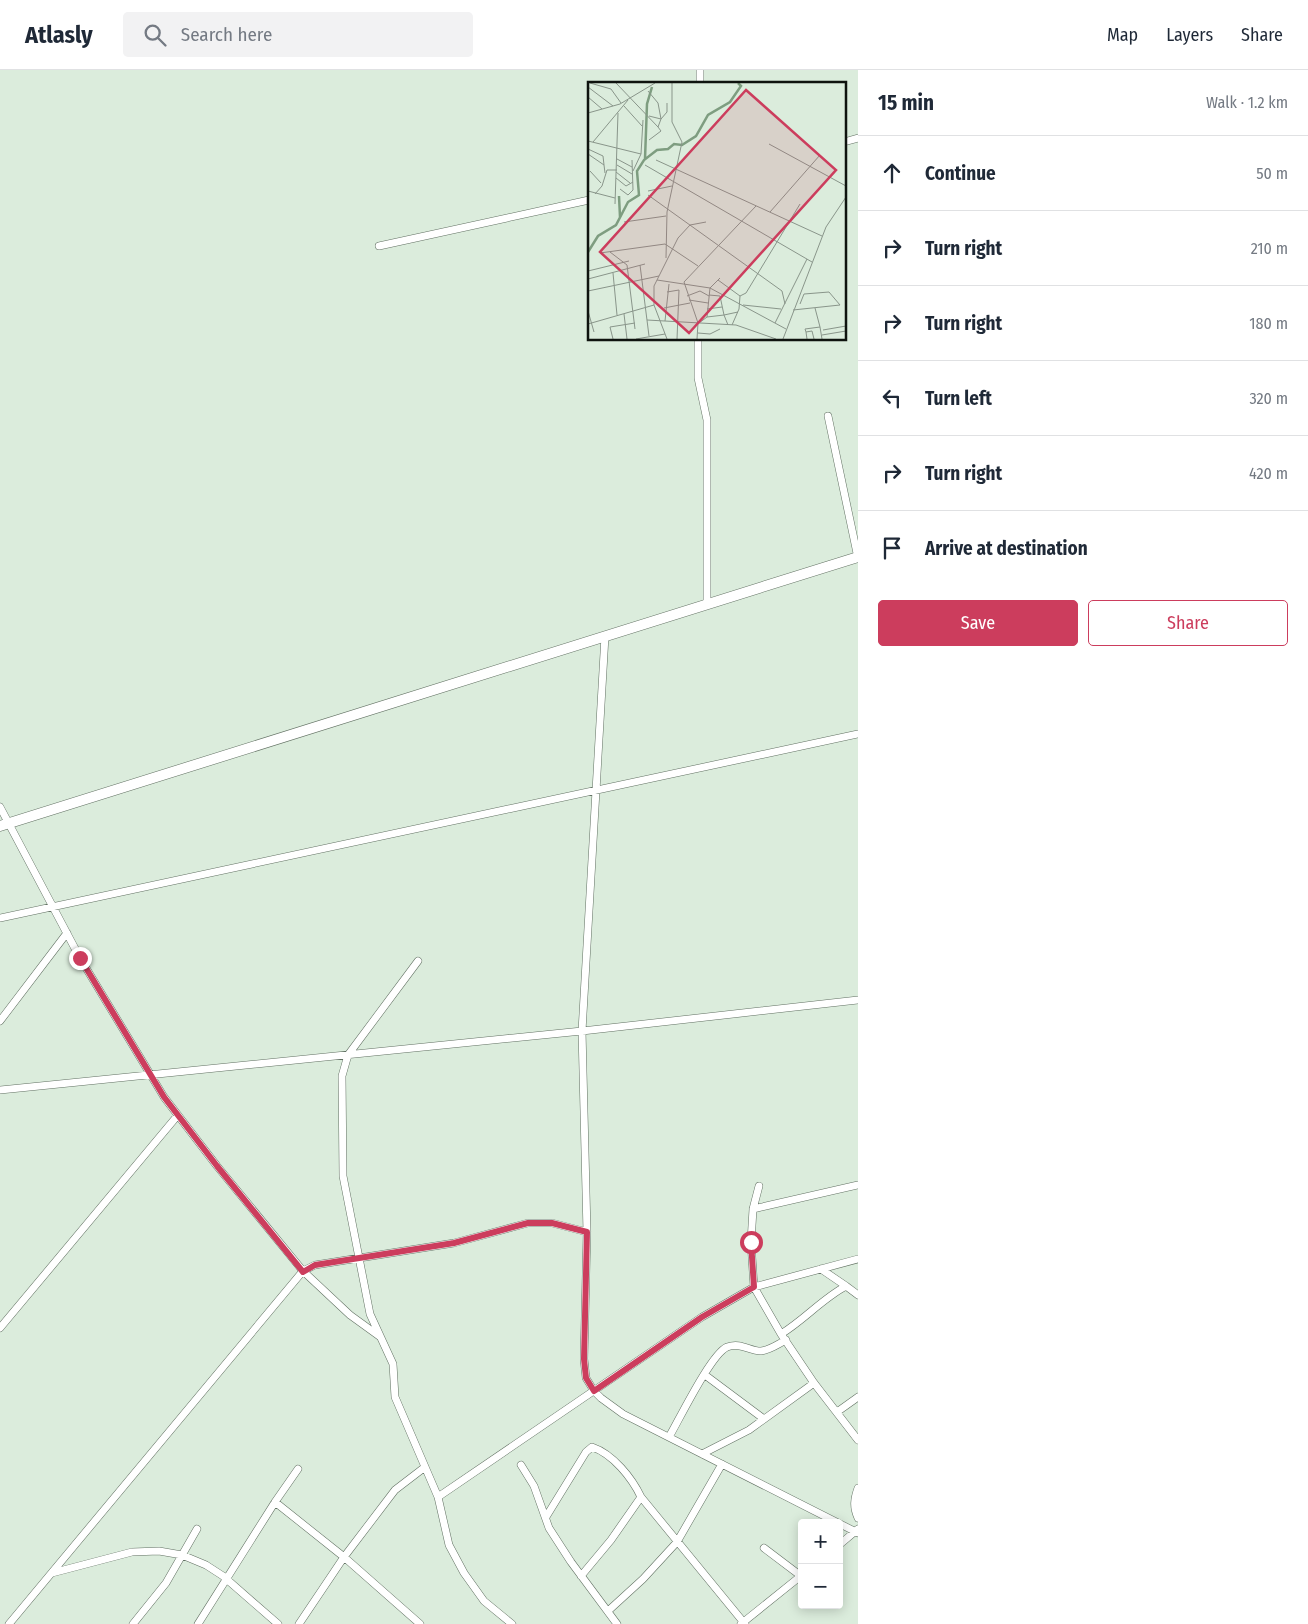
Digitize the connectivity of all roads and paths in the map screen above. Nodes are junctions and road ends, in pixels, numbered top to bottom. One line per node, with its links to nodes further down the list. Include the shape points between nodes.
1 (588, 200): 2 (street)
2 (380, 246)
3 (698, 340): 6 (street, via 698,378 707,420)
4 (828, 416): 5 (street)
5 (858, 557): 6 (street)
6 (706, 604): 7 (street)
7 (605, 636): 9 (street); 11 (street)
8 (858, 734): 9 (street)
9 (595, 790): 12 (street); 18 (street)
10 (0, 806): 11 (street)
11 (4, 824): 12 (street)
12 (54, 907): 13 (street); 14 (street)
13 (0, 918)
14 (67, 933): 17 (street); 20 (street)
15 (418, 961): 19 (street)
16 (858, 1000): 18 (street)
17 (0, 1021)
18 (582, 1031): 19 (street); 26 (street)
19 (348, 1055): 20 (street); 27 (street, via 342,1076 343,1176)
20 (151, 1075): 21 (street); 22 (street)
21 (0, 1090)
22 (178, 1115): 30 (street); 34 (street)
23 (858, 1184): 25 (street)
24 (759, 1186): 25 (street)
25 (754, 1209): 32 (street, via 751,1242)
26 (587, 1232): 27 (street, via 552,1223 528,1223 454,1243); 40 (street, via 584,1359 586,1378)
27 (359, 1257): 30 (street, via 315,1265); 36 (street, via 370,1314)
28 (858, 1259): 29 (street)
29 (821, 1269): 31 (street); 32 (street)
30 (303, 1272): 36 (street, via 350,1315); 64 (street)
31 (846, 1286): 33 (street); 35 (street, via 830,1294)
32 (754, 1287): 35 (street); 40 (street, via 702,1317)
33 (858, 1295)
34 (0, 1328)
35 (781, 1334): 37 (street)
36 (379, 1336): 49 (street, via 392,1364 395,1397)
37 (786, 1340): 38 (street, via 759,1351 742,1345 727,1348 717,1355); 39 (street)
38 (705, 1375): 43 (street); 44 (street)
39 (814, 1382): 42 (street); 43 (street)
40 (594, 1391): 44 (street, via 623,1414); 52 (street)
41 (858, 1397): 42 (street)
42 (837, 1412): 45 (street)
43 (764, 1419): 46 (street)
44 (669, 1437): 46 (street)
45 (858, 1440)
46 (702, 1454): 47 (street)
47 (722, 1464): 58 (street); 59 (street)
48 (520, 1465): 55 (street, via 534,1486)
49 (425, 1467): 52 (street); 63 (street, via 395,1490)
50 (298, 1469): 54 (street)
51 (858, 1488): 56 (street, via 854,1510)
52 (438, 1497): 77 (street, via 449,1545 464,1574 484,1601)
53 (642, 1497): 55 (street, via 624,1470 592,1447); 59 (street); 66 (street)
54 (275, 1502): 63 (street); 68 (street)
55 (546, 1517): 66 (street, via 549,1528)
56 (858, 1518)
57 (197, 1529): 62 (street)
58 (857, 1531): 60 (street)
59 (677, 1542): 69 (street); 70 (street)
60 (843, 1542)
61 (764, 1548): 65 (street)
62 (182, 1555): 64 (street, via 158,1551 132,1552); 68 (street); 72 (street, via 166,1583)
63 (344, 1557): 75 (street); 76 (street)
64 (52, 1573): 71 (street)
65 (798, 1573)
66 (581, 1576): 69 (street)
67 (798, 1577): 70 (street)
68 (226, 1578): 73 (street); 74 (street)
69 (608, 1611): 78 (street)
70 (743, 1623)
71 (10, 1624)
72 (133, 1624)
73 (198, 1624)
74 (278, 1624)
75 (300, 1624)
76 (420, 1624)
77 (512, 1624)
78 (617, 1624)

